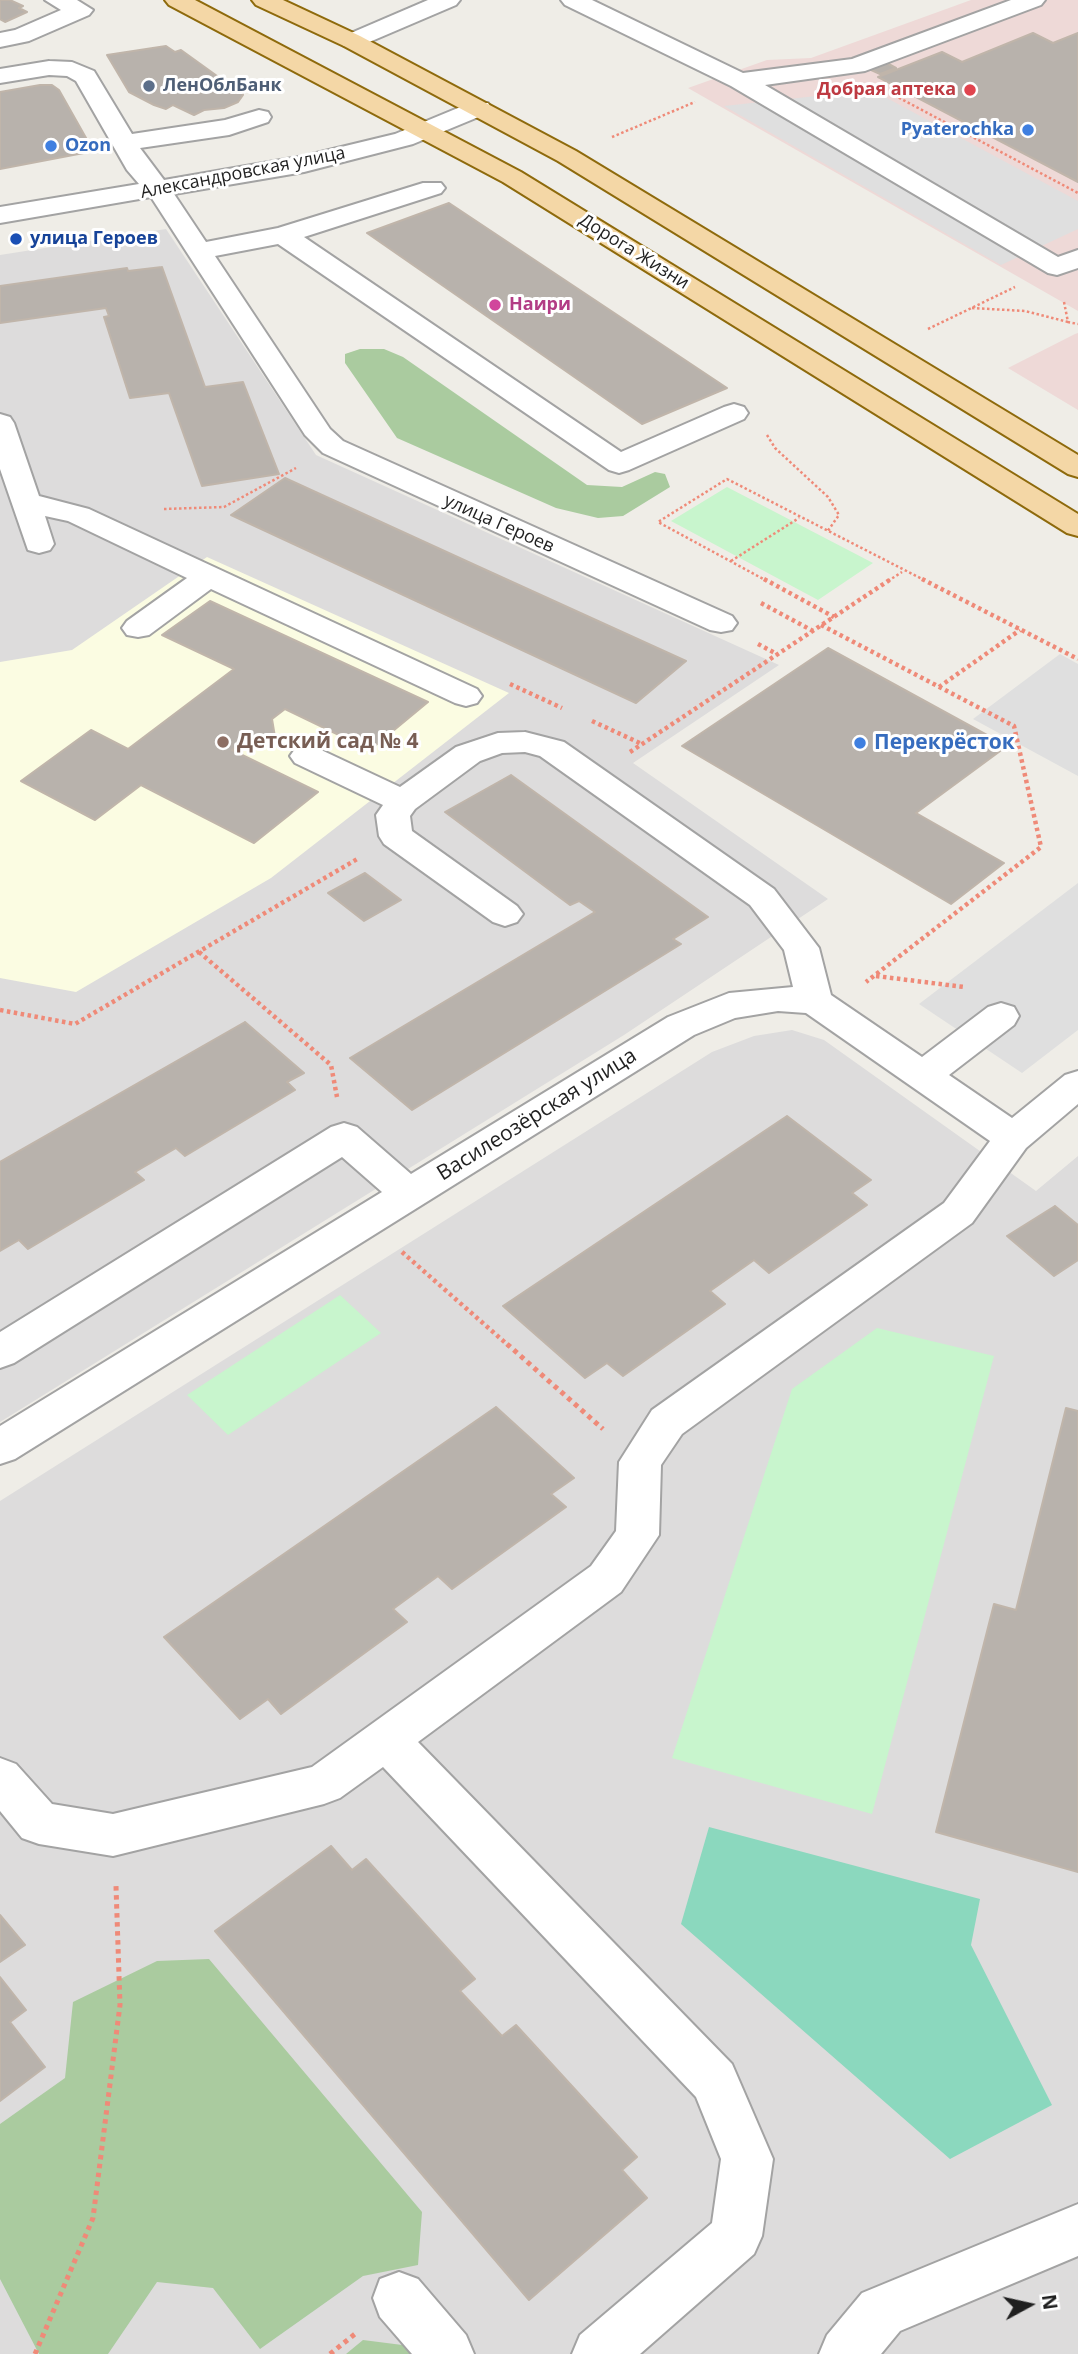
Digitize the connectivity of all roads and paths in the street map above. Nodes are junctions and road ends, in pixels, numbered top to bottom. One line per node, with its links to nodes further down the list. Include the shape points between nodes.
1 (57, 0): 7 (street, via 81,10)
2 (177, 0): 16 (main road, Дорога Жизни)
3 (264, 0): 8 (main road)
4 (448, 0): 8 (street)
5 (573, 0): 11 (street)
6 (1033, 0): 11 (street, via 856,66)
7 (11, 38): 9 (street)
8 (352, 41): 14 (main road)
9 (49, 68): 10 (street); 18 (street, улица Героев, via 72,69 85,76)
10 (0, 76)
11 (740, 81): 25 (street)
12 (888, 92): 21 (path)
13 (696, 102): 17 (path)
14 (479, 108): 16 (street, Александровская улица); 33 (main road, via 566,156)
15 (259, 117): 18 (street, via 229,127)
16 (425, 131): 20 (street, Александровская улица, via 304,164); 37 (main road, Дорога Жизни, via 512,177)
17 (611, 137)
18 (124, 143): 20 (street, улица Героев)
19 (432, 188): 23 (street)
20 (158, 189): 22 (street, Александровская улица); 24 (street, улица Героев)
21 (1078, 193)
22 (0, 215)
23 (283, 235): 24 (street); 29 (street, via 619,464)
24 (198, 252): 32 (street, улица Героев, via 320,435)
25 (1067, 263): 26 (path)
26 (971, 308): 27 (path, via 1025,311); 28 (path)
27 (1068, 322)
28 (920, 332)
29 (734, 413)
30 (0, 424): 34 (street)
31 (763, 426): 38 (path, via 775,448 828,497 839,515)
32 (333, 447): 35 (path, via 224,507); 45 (street, улица Героев)
33 (1078, 468)
34 (25, 502): 39 (street); 42 (street, via 78,515)
35 (157, 509)
36 (800, 517): 38 (path); 40 (path); 40 (path, via 727,480 658,522)
37 (1078, 527)
38 (827, 532): 41 (path)
39 (38, 544)
40 (731, 561): 44 (path)
41 (903, 571): 44 (path); 48 (path)
42 (209, 576): 47 (street); 52 (street)
43 (756, 600): 49 (path)
44 (834, 617): 46 (path)
45 (721, 623)
46 (821, 625): 49 (path); 51 (path)
47 (138, 628)
48 (1020, 630): 50 (path); 51 (path)
49 (813, 631): 54 (path)
50 (1078, 659)
51 (939, 687): 59 (path, via 1014,726 1041,847)
52 (466, 696)
53 (307, 756): 55 (street)
54 (592, 777): 55 (street, via 552,749 525,742 498,743 468,754); 61 (street, via 762,898 801,948)
55 (403, 802): 56 (street, via 393,815)
56 (396, 836): 57 (street); 58 (path)
57 (505, 914)
58 (199, 952): 62 (path, via 75,1024); 66 (path, via 331,1065)
59 (874, 976): 60 (path); 61 (path, via 853,992)
60 (945, 985)
61 (814, 1001): 64 (street); 68 (street, Василеозёрская улица, via 778,999 729,1006 681,1026)
62 (0, 1010)
63 (1000, 1016): 64 (street)
64 (923, 1076): 67 (street)
65 (1075, 1091): 67 (street)
66 (344, 1137): 68 (street); 70 (street)
67 (1013, 1138): 72 (street, via 958,1213 667,1422)
68 (409, 1194): 71 (street, Василеозёрская улица)
69 (392, 1243): 72 (path)
70 (0, 1352)
71 (0, 1447)
72 (640, 1462): 73 (street, via 637,1535 606,1579)
73 (386, 1740): 75 (street, via 324,1784); 80 (street, via 713,2081 747,2159 736,2236)
74 (0, 1778): 75 (street, via 39,1823)
75 (113, 1835): 78 (path, via 120,2005 93,2218)
76 (1078, 2230): 81 (street, via 881,2312)
77 (399, 2298): 79 (street)
78 (35, 2354)
79 (447, 2354)
80 (599, 2354)
81 (846, 2354)

